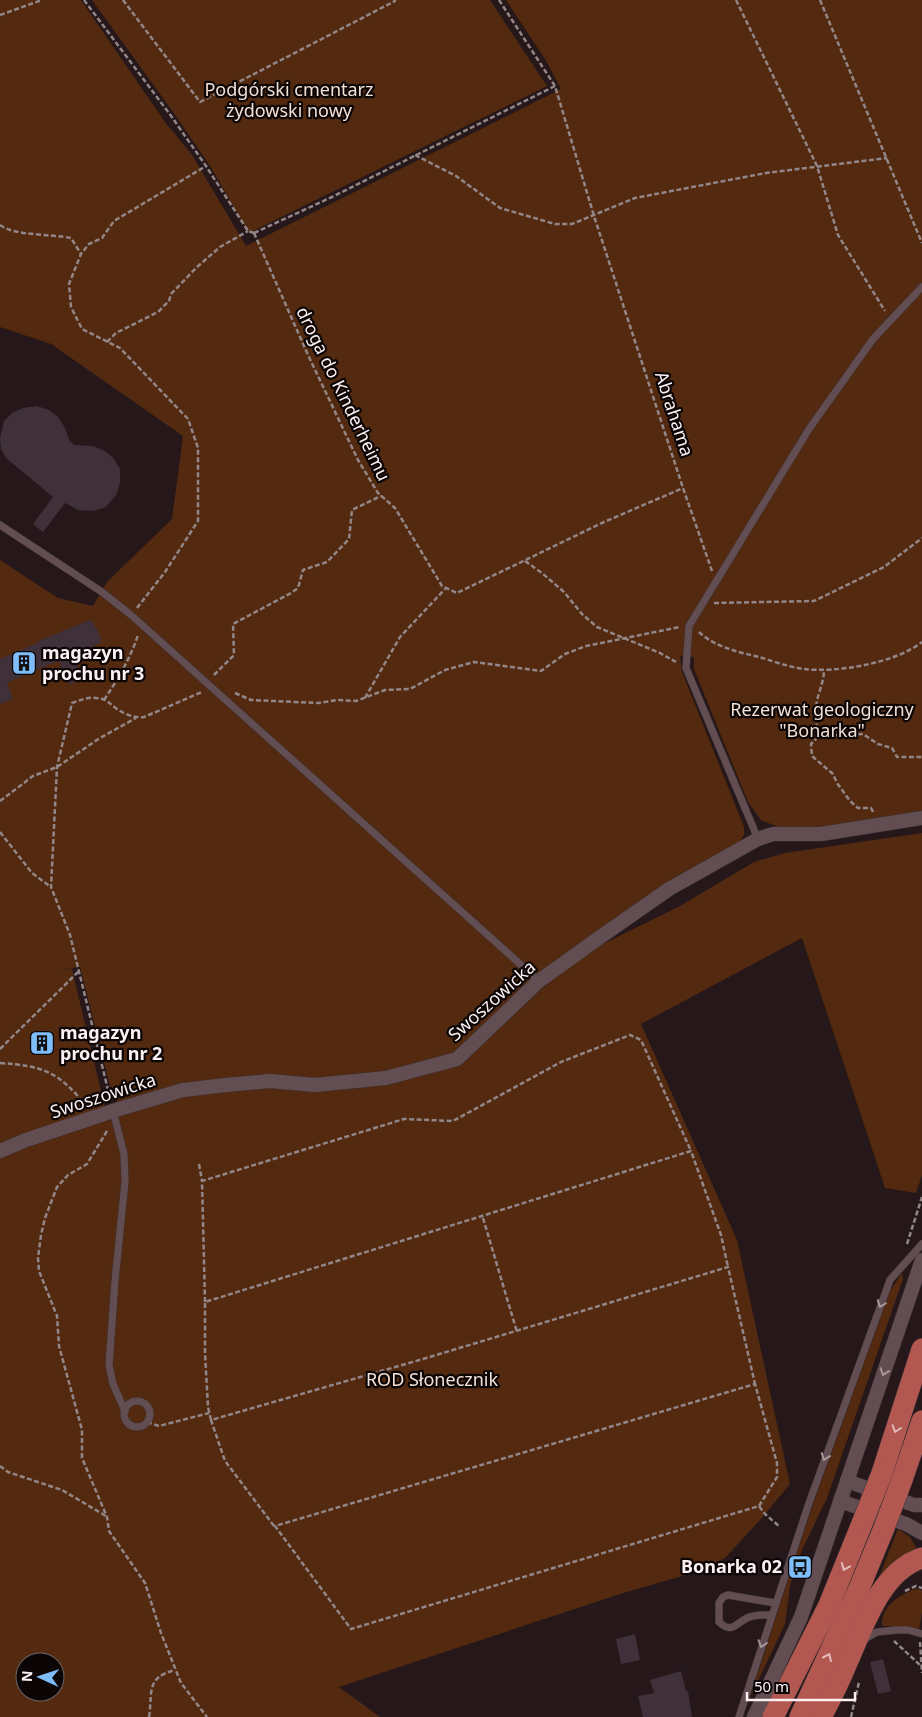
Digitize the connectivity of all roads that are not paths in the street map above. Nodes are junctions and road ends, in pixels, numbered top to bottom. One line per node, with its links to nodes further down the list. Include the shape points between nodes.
1 (922, 287): 4 (lane, via 873,339 809,428 690,624 686,668)
2 (0, 525): 5 (lane, via 102,592 131,615)
3 (922, 818): 4 (street, Swoszowicka, via 821,834 773,834)
4 (758, 839): 5 (street, Swoszowicka, via 669,889)
5 (539, 981): 6 (street, Swoszowicka, via 457,1059 386,1078 315,1085 270,1081 183,1090)
6 (113, 1111): 7 (street, Swoszowicka); 11 (lane, via 124,1154 125,1182 109,1365)
7 (0, 1151)
8 (922, 1244): 18 (lane, one-way to 18, via 890,1280)
9 (922, 1260): 13 (street, one-way to 13)
10 (922, 1350): 24 (main road, one-way to 24, bridge, via 882,1473 829,1605)
11 (125, 1411): 11 (lane, via 129,1404 141,1402 150,1410 149,1419 140,1427 131,1425 125,1419)
12 (922, 1421): 25 (main road, one-way to 12, bridge, via 884,1528)
13 (847, 1481): 14 (street); 15 (street)
14 (840, 1501): 16 (street, via 906,1524); 23 (street, via 801,1617)
15 (922, 1506)
16 (922, 1533)
17 (922, 1558): 21 (main road, via 905,1566 892,1578 869,1612)
18 (776, 1603): 19 (lane); 19 (lane, via 728,1595 719,1603 719,1622 725,1628 732,1628 748,1617)
19 (772, 1615): 22 (lane, one-way to 22)
20 (921, 1635): 21 (lane, bridge, via 908,1630 877,1632)
21 (856, 1643): 26 (main road)
22 (739, 1717)
23 (754, 1717)
24 (772, 1717)
25 (800, 1717)
26 (821, 1717)

